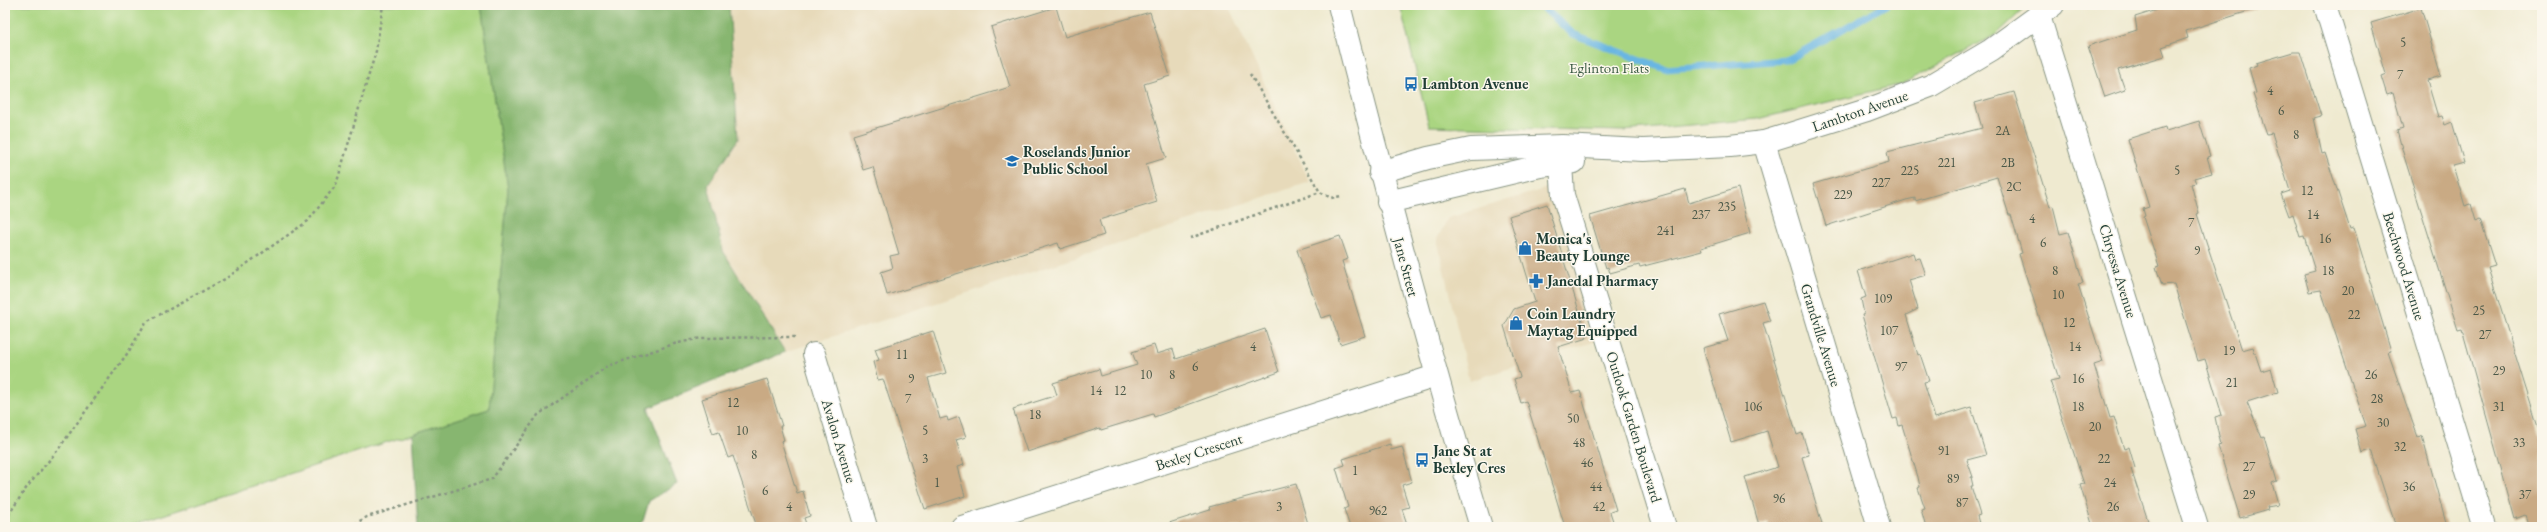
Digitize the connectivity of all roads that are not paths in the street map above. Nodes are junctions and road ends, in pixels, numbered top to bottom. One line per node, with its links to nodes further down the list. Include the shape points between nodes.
1 (1338, 5): 7 (street, Jane Street)
2 (2325, 5): 17 (street, Beechwood Avenue)
3 (2046, 10): 4 (street, Lambton Avenue, via 1991,50 1930,86 1867,110); 16 (street, Chryessa Avenue)
4 (1764, 142): 5 (street, Lambton Avenue); 15 (street, Grandville Avenue)
5 (1643, 150): 6 (street, Lambton Avenue); 7 (street, Lambton Avenue, via 1562,146 1471,149)
6 (1561, 164): 8 (street, Lambton Avenue, via 1540,166); 14 (street, Outlook Garden Boulevard, via 1564,195)
7 (1380, 172): 8 (street, Jane Street)
8 (1388, 202): 10 (street, Jane Street)
9 (814, 354): 11 (street, Avalon Avenue)
10 (1436, 376): 12 (street, Bexley Crescent); 13 (street, Jane Street)
11 (866, 527)
12 (962, 527)
13 (1481, 527)
14 (1665, 527)
15 (1879, 527)
16 (2198, 527)
17 (2484, 527)

